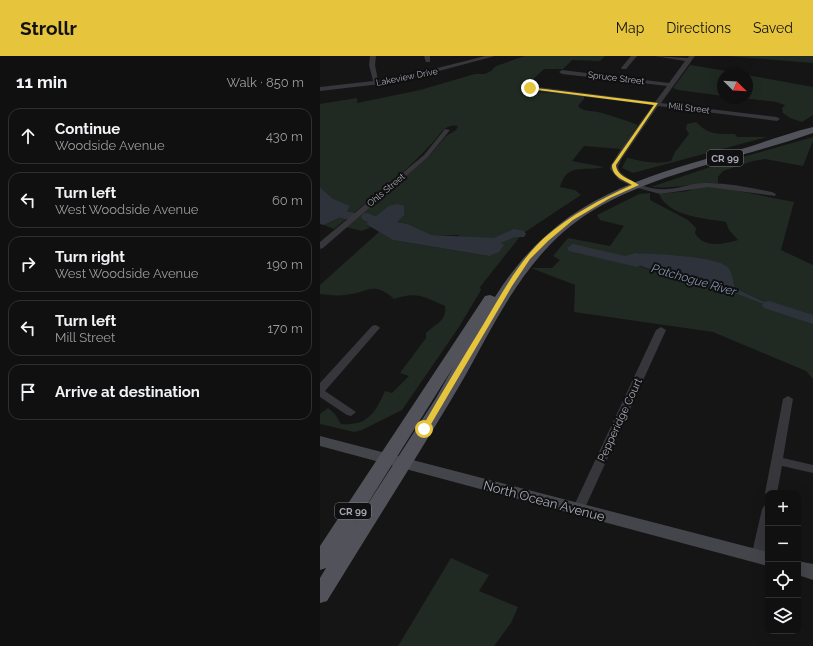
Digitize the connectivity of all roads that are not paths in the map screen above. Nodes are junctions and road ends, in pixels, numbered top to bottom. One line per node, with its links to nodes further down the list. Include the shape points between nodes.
1 (373, 56): 8 (street)
2 (492, 56): 8 (street, Lakeview Drive, via 413,77)
3 (634, 56): 6 (street)
4 (657, 56): 5 (street)
5 (690, 58): 9 (street)
6 (624, 68)
7 (562, 72): 9 (street, Spruce Street)
8 (376, 83): 11 (street, Lakeview Drive)
9 (670, 85): 12 (street)
10 (530, 88): 12 (street, Mill Street)
11 (320, 89)
12 (657, 104): 13 (street, Mill Street); 17 (street, via 614,165 616,173)
13 (777, 119)
14 (813, 121): 17 (main road, CR 99, via 779,136)
15 (447, 130): 19 (street, Ohls Street, via 426,156)
16 (813, 130): 17 (main road, CR 99)
17 (632, 183): 18 (street, via 663,192 698,185); 27 (main road, CR 99, via 600,193 569,210 525,248)
18 (772, 194)
19 (320, 246)
20 (375, 328): 22 (street)
21 (661, 330): 30 (street, Pepperidge Court)
22 (320, 391): 24 (street)
23 (788, 399): 26 (street)
24 (351, 412)
25 (320, 442): 27 (main road, North Ocean Avenue)
26 (778, 461): 28 (street); 29 (street)
27 (394, 462): 30 (main road, North Ocean Avenue); 33 (main road, CR 99); 36 (main road, CR 99)
28 (813, 469)
29 (772, 490)
30 (578, 510): 32 (main road, North Ocean Avenue)
31 (766, 526): 32 (street)
32 (763, 558)
33 (320, 562)
34 (801, 569): 35 (main road)
35 (813, 572)
36 (320, 595)

